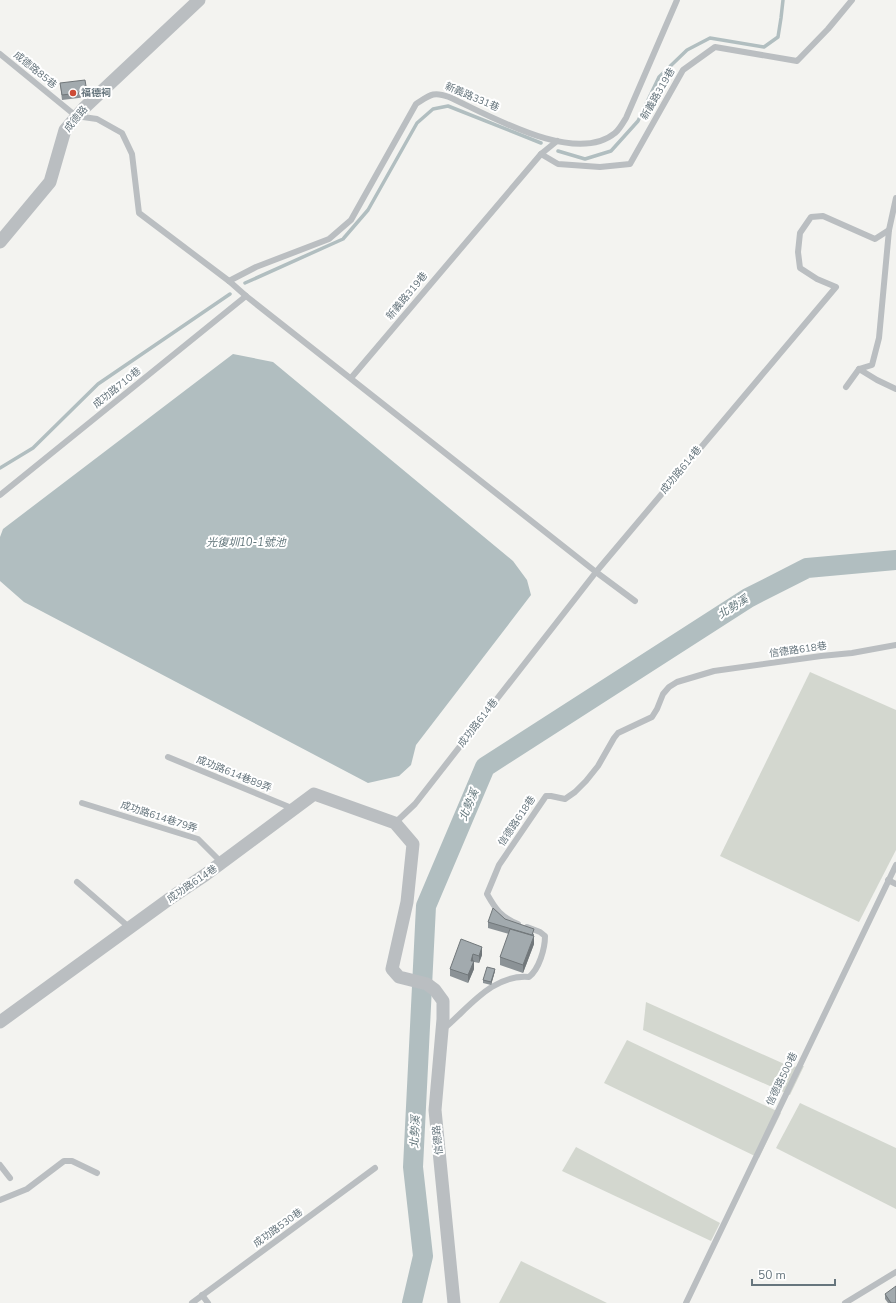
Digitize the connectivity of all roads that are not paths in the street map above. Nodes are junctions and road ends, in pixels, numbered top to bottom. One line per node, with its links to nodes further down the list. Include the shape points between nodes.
1 (199, 0): 5 (street, 成德路)
2 (677, 0): 6 (lane, 新義路331巷, via 626,118 616,133 584,145)
3 (852, 0): 7 (lane, 新義路319巷, via 797,61 715,46 683,70 630,164 600,167 558,164)
4 (0, 54): 5 (lane, 成德路85巷)
5 (76, 116): 10 (street, 成德路, via 65,130 50,182); 11 (lane, via 97,120 122,133 132,154 139,213)
6 (557, 141): 7 (lane, 新義路319巷); 11 (lane, 新義路331巷, via 524,132 438,93 428,96 416,104 351,220 329,239 256,267)
7 (541, 154): 14 (lane, 新義路319巷)
8 (896, 198): 9 (lane)
9 (890, 230): 13 (lane, via 879,338 872,364); 18 (lane, 成功路614巷, via 875,239 823,216 811,217 800,233 800,268 836,287)
10 (0, 242)
11 (228, 281): 12 (lane)
12 (246, 296): 14 (lane); 17 (lane, 成功路710巷)
13 (859, 369): 15 (lane); 16 (lane)
14 (350, 378): 18 (lane)
15 (846, 387)
16 (896, 389)
17 (0, 495)
18 (596, 572): 19 (lane); 24 (lane, 成功路614巷, via 415,804)
19 (635, 601)
20 (896, 645): 33 (lane, 信德路618巷, via 714,671 677,682 669,687 652,717 618,734 598,766 575,792 566,799 546,796 499,866 487,894 496,910 511,921 545,936 545,944 534,973 529,977 520,976 505,980 482,993 447,1026)
21 (168, 757): 23 (lane, 成功路614巷89弄)
22 (82, 803): 25 (lane, 成功路614巷79弄, via 198,839)
23 (294, 809): 24 (street, 成功路614巷, via 314,794); 25 (street, 成功路614巷)
24 (395, 823): 31 (street, 成功路614巷, via 413,844 407,902 392,969 399,977)
25 (222, 863): 30 (street, 成功路614巷)
26 (896, 865): 27 (lane, 信德路500巷)
27 (888, 880): 29 (lane); 44 (lane, 信德路500巷)
28 (77, 882): 30 (lane)
29 (896, 884)
30 (130, 928): 32 (street, 成功路614巷)
31 (427, 984): 33 (street, 信德路, via 443,1001)
32 (0, 1022)
33 (442, 1027): 43 (street, 信德路, via 435,1110)
34 (0, 1165): 37 (lane)
35 (375, 1168): 40 (lane, 成功路530巷)
36 (97, 1173): 38 (lane, via 72,1161 64,1161 27,1189)
37 (10, 1178)
38 (0, 1200)
39 (896, 1272): 45 (lane)
40 (202, 1295): 41 (lane, 成功路530巷); 42 (lane)
41 (192, 1303)
42 (208, 1303)
43 (454, 1303)
44 (686, 1303)
45 (845, 1303)

